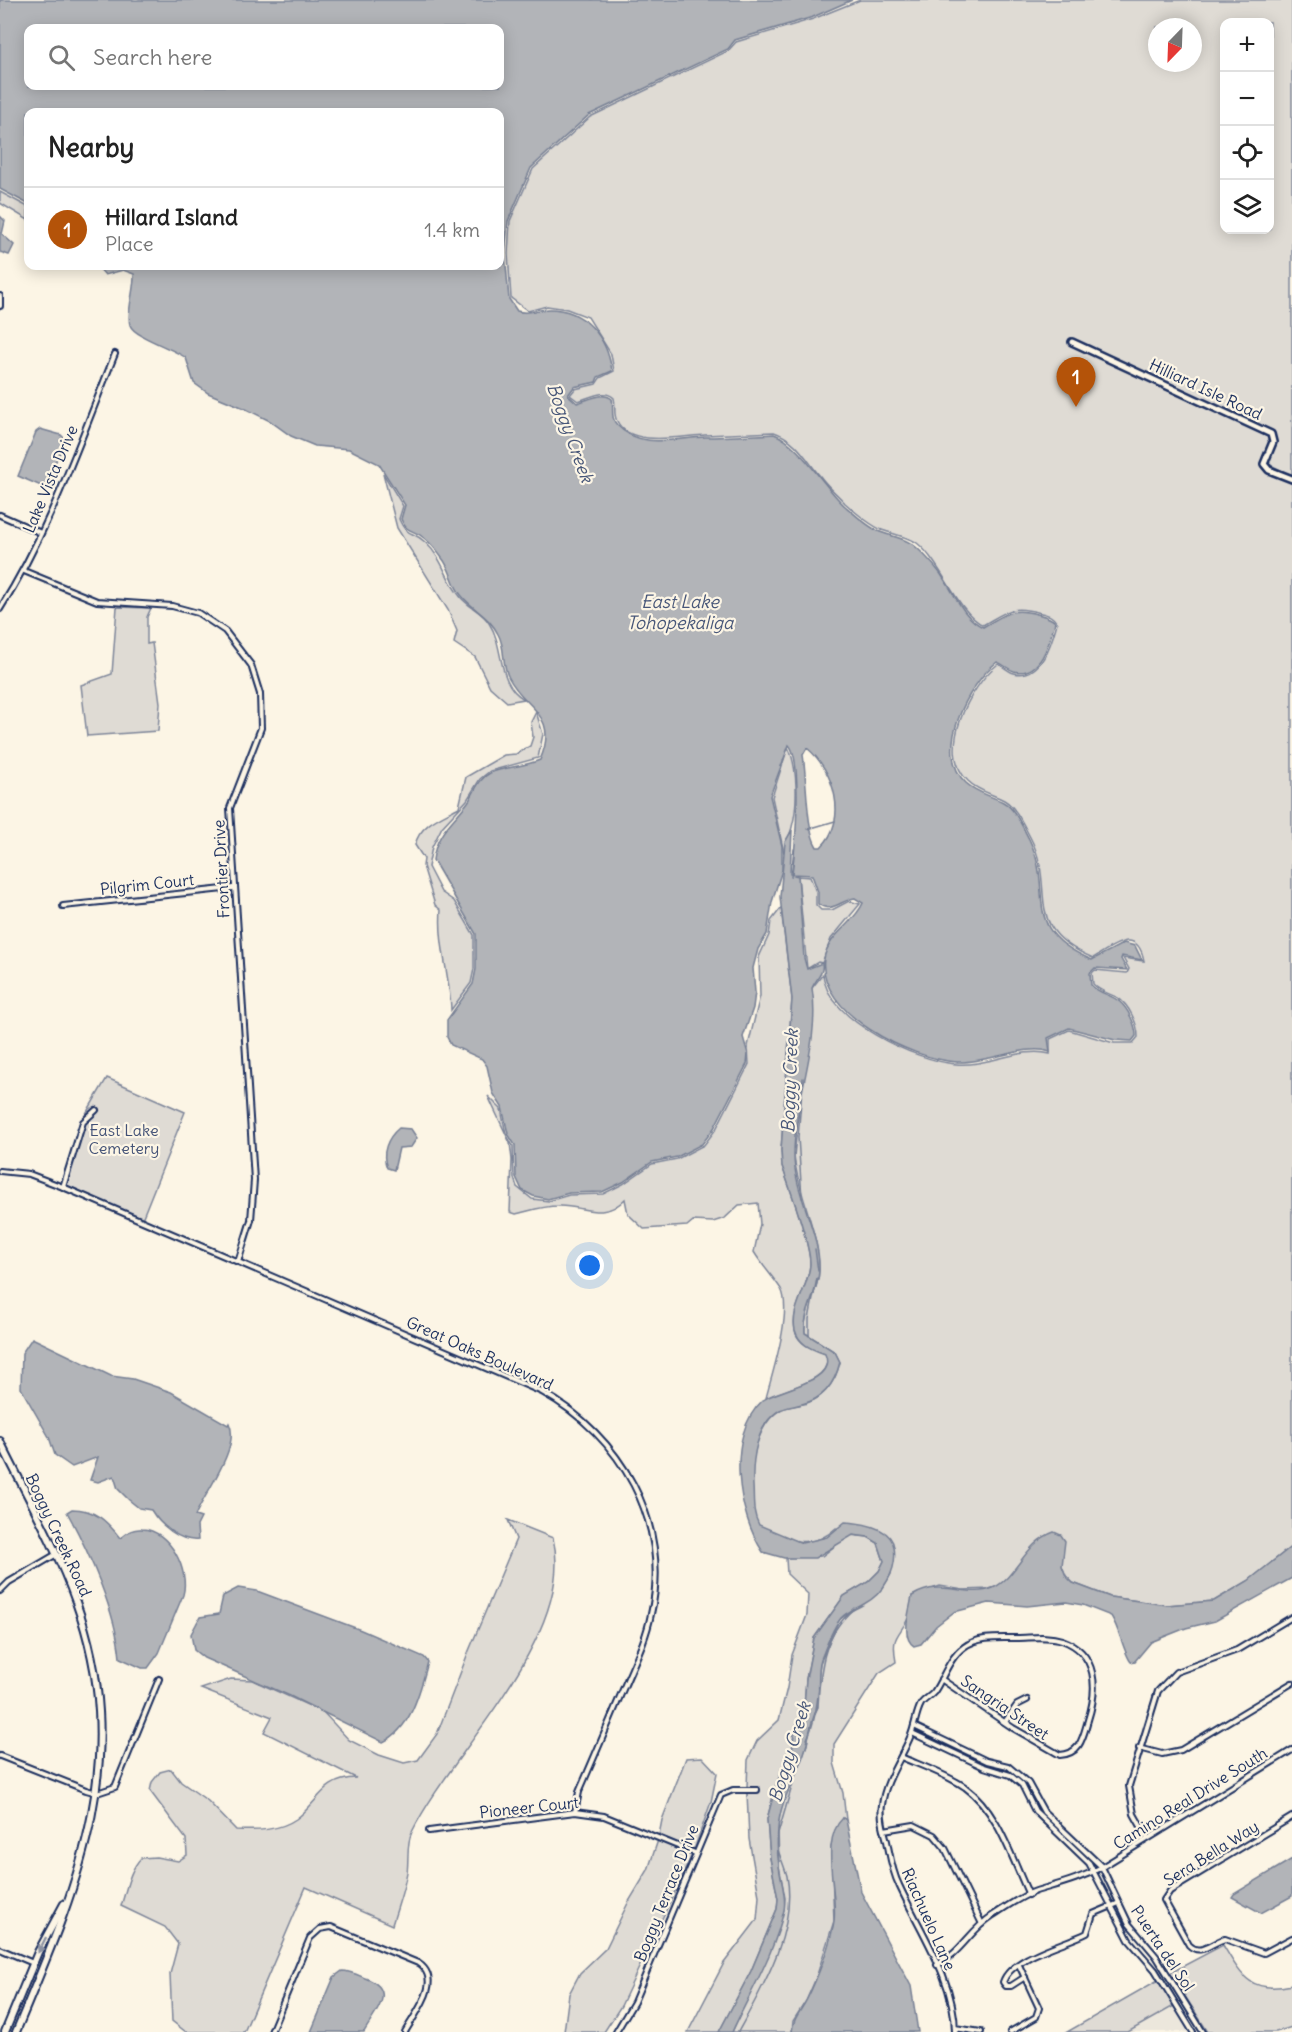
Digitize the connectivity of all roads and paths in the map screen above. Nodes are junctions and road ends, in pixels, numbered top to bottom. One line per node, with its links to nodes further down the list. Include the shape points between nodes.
1 (0, 296): 2 (street)
2 (0, 306)
3 (1072, 342): 5 (street, Hilliard Isle Road, via 1271,434 1273,442 1264,464)
4 (115, 354): 7 (street, Lake Vista Drive)
5 (1292, 479)
6 (0, 516): 7 (street)
7 (41, 533): 8 (street, Lake Vista Drive)
8 (24, 571): 9 (street, Lake Vista Drive); 10 (street, Frontier Drive, via 97,602 172,606 198,613 238,644 251,665 260,694 261,728 230,808)
9 (0, 609)
10 (233, 888): 11 (street, Pilgrim Court); 15 (street, Frontier Drive, via 254,1180 251,1220)
11 (63, 906)
12 (96, 1110): 14 (street, via 83,1122)
13 (0, 1171): 14 (street, Great Oaks Boulevard, via 29,1174)
14 (63, 1187): 15 (street, Great Oaks Boulevard)
15 (238, 1262): 36 (street, Great Oaks Boulevard, via 542,1392 580,1415 623,1463 641,1501 653,1541 652,1612 579,1792)
16 (0, 1441): 17 (main road, Boggy Creek Road)
17 (56, 1555): 18 (street); 35 (main road, Boggy Creek Road, via 76,1603 93,1663 100,1725)
18 (0, 1591)
19 (1292, 1617): 30 (street, via 1237,1650 1176,1672 1153,1700)
20 (159, 1679): 35 (street, via 115,1786)
21 (941, 1679): 24 (street, Sangria Street); 25 (street, Sangria Street); 25 (street, Sangria Street, via 959,1651 979,1640 1052,1638 1082,1654 1093,1673 1095,1696 1082,1741 1075,1750 1067,1755 1054,1754)
22 (1292, 1683): 28 (street)
23 (1027, 1700): 25 (street, via 1017,1705)
24 (917, 1715): 27 (street, Riachuelo Lane)
25 (1005, 1722)
26 (1211, 1723): 28 (street)
27 (914, 1726): 29 (street, Riachuelo Lane); 42 (street, Puerta del Sol, via 1018,1772 1044,1812)
28 (1215, 1729): 30 (street, via 1170,1754)
29 (912, 1733): 33 (street, Riachuelo Lane); 43 (street, Puerta del Sol, via 1010,1775 1022,1785 1035,1811)
30 (1138, 1748): 40 (street, via 1131,1773 1130,1800)
31 (1292, 1750): 40 (street, Camino Real Drive South)
32 (0, 1756): 35 (street)
33 (901, 1757): 38 (street, Riachuelo Lane, via 884,1795); 45 (street, via 954,1780 978,1799 996,1825)
34 (757, 1790): 41 (street, Boggy Terrace Drive, via 733,1790 721,1795)
35 (97, 1793): 44 (main road, Boggy Creek Road)
36 (575, 1812): 39 (street, Pioneer Court); 41 (street, Pioneer Court, via 604,1816)
37 (1292, 1817): 49 (street, Sera Bella Way, via 1170,1891 1164,1900 1194,1950 1225,1939 1264,1953)
38 (884, 1830): 48 (street, via 914,1825 941,1842); 55 (street, Riachuelo Lane, via 897,1883)
39 (429, 1831)
40 (1147, 1837): 42 (street, Camino Real Drive South)
41 (695, 1853): 64 (street, Boggy Terrace Drive, via 634,2002)
42 (1102, 1867): 43 (street, Camino Real Drive South); 46 (street, Puerta del Sol)
43 (1094, 1872): 45 (street, Camino Real Drive South); 47 (street, Puerta del Sol)
44 (71, 1890): 52 (main road, Boggy Creek Road); 54 (main road, Boggy Creek Road, one-way to 54)
45 (1029, 1894): 48 (street, Camino Real Drive South)
46 (1119, 1903): 47 (street); 51 (street, Puerta del Sol, via 1129,1924)
47 (1111, 1906): 53 (street, Puerta del Sol, via 1129,1940); 56 (street, via 1091,1917 1087,1933 1049,1946)
48 (982, 1923): 55 (street, Camino Real Drive South, via 954,1956)
49 (1292, 1938)
50 (0, 1949): 54 (street)
51 (1153, 1952): 53 (street); 68 (street, Puerta del Sol)
52 (47, 1958): 54 (main road); 58 (main road, Boggy Creek Road)
53 (1145, 1958): 67 (street, Puerta del Sol)
54 (33, 1963): 58 (main road); 60 (main road, Boggy Creek Road)
55 (937, 1965): 59 (street, Riachuelo Lane, via 949,1996)
56 (1019, 1965): 57 (street); 57 (street, via 1003,1982 1011,1986)
57 (1025, 1977): 66 (street, via 1038,2013)
58 (39, 1978): 61 (main road, Boggy Creek Road)
59 (955, 2030): 65 (street)
60 (5, 2032)
61 (16, 2032)
62 (271, 2032): 63 (street, via 312,1935 331,1927 418,1963 427,1971 429,1989)
63 (405, 2032)
64 (616, 2032)
65 (981, 2032)
66 (1010, 2032)
67 (1193, 2032)
68 (1203, 2032)

